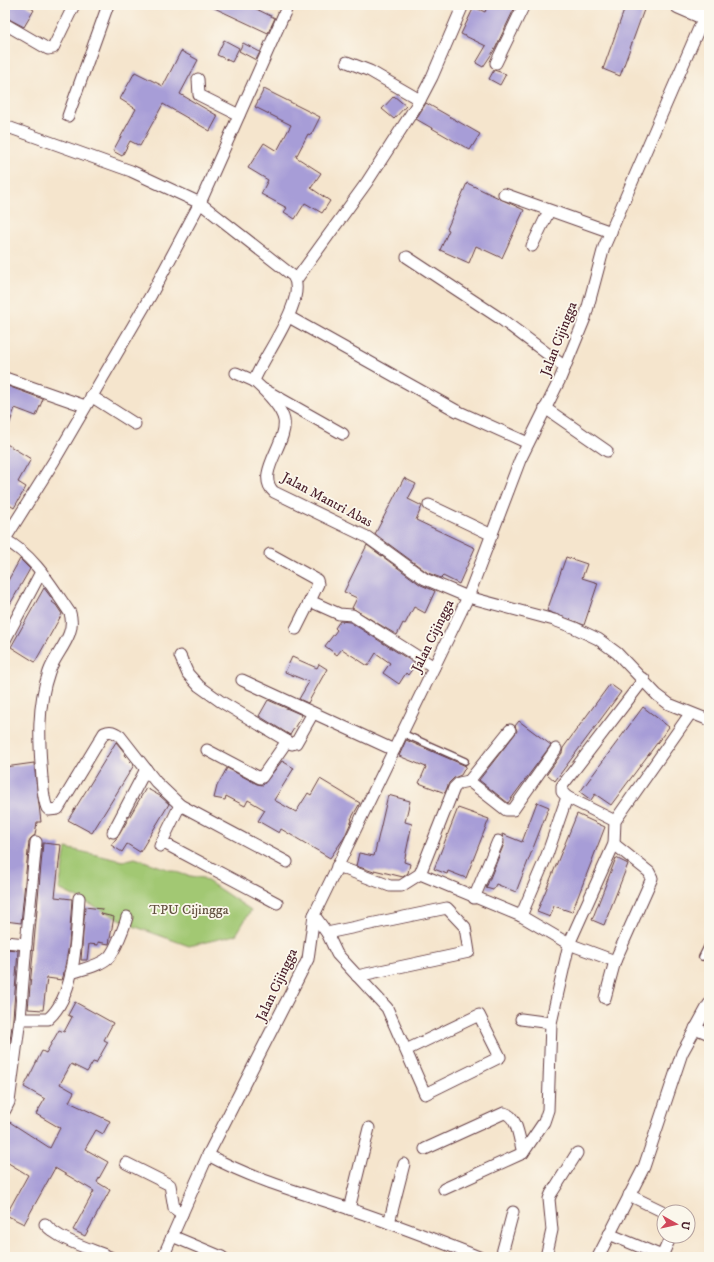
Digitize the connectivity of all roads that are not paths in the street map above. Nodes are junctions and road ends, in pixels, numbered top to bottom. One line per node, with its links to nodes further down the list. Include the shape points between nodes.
1 (74, 5): 9 (street, via 53,48 48,49)
2 (108, 5): 15 (street)
3 (288, 5): 14 (street)
4 (463, 5): 13 (street)
5 (524, 5): 11 (street)
6 (679, 5): 8 (main road)
7 (688, 5): 8 (main road)
8 (707, 15): 20 (street, Jalan Cijingga, via 685,59 668,104)
9 (5, 24)
10 (347, 62): 13 (street, via 370,71)
11 (496, 63)
12 (198, 79): 14 (street, via 199,95)
13 (420, 100): 23 (street, via 367,182)
14 (239, 115): 18 (street)
15 (68, 116)
16 (6, 130): 18 (street, via 132,171)
17 (504, 194): 19 (street)
18 (200, 203): 23 (street); 29 (street, via 151,295)
19 (549, 211): 20 (street); 21 (street)
20 (611, 232): 25 (street, Jalan Cijingga, via 604,247 585,318)
21 (532, 246)
22 (407, 257): 25 (street, via 501,319)
23 (296, 280): 24 (street, via 296,294)
24 (289, 317): 28 (street, via 260,368); 33 (street, via 457,411)
25 (565, 367): 30 (street, Jalan Cijingga)
26 (236, 373): 28 (street)
27 (5, 378): 29 (street)
28 (258, 384): 32 (street); 40 (street, Jalan Mantri Abas, via 279,410 284,423 283,434 267,477 271,489 367,537 425,579)
29 (88, 401): 31 (street); 37 (street)
30 (546, 408): 33 (street, Jalan Cijingga); 34 (street)
31 (135, 424)
32 (343, 434)
33 (528, 443): 36 (street, Jalan Cijingga)
34 (607, 451)
35 (428, 505): 36 (street)
36 (492, 534): 40 (street, Jalan Cijingga)
37 (5, 539): 39 (street, via 32,561)
38 (270, 554): 41 (street, via 317,580 318,584)
39 (41, 572): 43 (street); 58 (street, via 70,613 72,621 70,631 49,671 40,712 40,764 46,808 58,809 108,731 120,736)
40 (468, 597): 45 (street, Jalan Cijingga); 46 (street, via 575,628 608,645)
41 (310, 600): 42 (street); 45 (street, via 340,614 352,615)
42 (296, 629)
43 (5, 640)
44 (180, 656): 53 (street, via 188,674 199,686)
45 (434, 667): 52 (street, Jalan Cijingga)
46 (644, 679): 49 (street, via 657,695); 60 (street, via 562,785 562,792)
47 (242, 680): 48 (street)
48 (313, 713): 53 (street, via 296,744); 56 (street)
49 (690, 714): 50 (street); 62 (street)
50 (709, 720)
51 (510, 730): 59 (street)
52 (402, 733): 56 (street, Jalan Cijingga); 57 (lane)
53 (287, 741): 55 (street, via 260,778)
54 (556, 749): 59 (street, via 513,810 506,810)
55 (207, 750)
56 (394, 750): 68 (street, Jalan Cijingga)
57 (465, 761)
58 (146, 769): 61 (street); 63 (street)
59 (469, 781): 69 (street, via 459,783 454,788)
60 (567, 797): 62 (street); 74 (street, via 547,855)
61 (180, 805): 67 (street); 72 (street, via 161,844)
62 (615, 821): 66 (street)
63 (113, 832)
64 (498, 841): 71 (street)
65 (36, 842): 79 (street)
66 (614, 844): 80 (street); 82 (street, via 649,872 652,878)
67 (287, 862)
68 (337, 866): 69 (street, via 390,886 401,886); 73 (street, Jalan Cijingga)
69 (420, 874): 71 (street)
70 (79, 898): 83 (street)
71 (474, 898): 74 (street)
72 (277, 903)
73 (314, 915): 76 (street); 98 (street, Jalan Cijingga, via 308,959)
74 (521, 916): 80 (street)
75 (127, 917): 83 (street, via 109,957)
76 (327, 933): 84 (street, via 337,954); 84 (street, via 447,908 465,927 469,952)
77 (5, 942): 79 (street)
78 (709, 943): 81 (lane)
79 (26, 944): 87 (street)
80 (570, 944): 82 (street); 89 (street)
81 (702, 957)
82 (616, 961): 85 (street)
83 (71, 973): 87 (street, via 52,1016 44,1020)
84 (357, 976): 92 (street, via 387,1008)
85 (605, 998)
86 (709, 1004): 90 (street)
87 (20, 1019): 93 (street, via 9,1102)
88 (521, 1020): 89 (street)
89 (551, 1023): 96 (street, via 547,1113)
90 (695, 1028): 91 (street); 102 (street, via 682,1053 644,1167)
91 (709, 1034)
92 (406, 1050): 92 (street, via 425,1094 500,1057 479,1015)
93 (5, 1110)
94 (369, 1128): 104 (street)
95 (425, 1149): 96 (street, via 504,1113 510,1114 514,1119)
96 (522, 1153): 101 (street)
97 (577, 1153): 118 (street, via 549,1199 552,1230)
98 (208, 1155): 104 (street, via 267,1182); 106 (street, Jalan Cijingga)
99 (126, 1163): 106 (street, via 170,1185 174,1208)
100 (404, 1164): 107 (street)
101 (444, 1189)
102 (629, 1195): 103 (street); 109 (street)
103 (656, 1208)
104 (349, 1209): 107 (street)
105 (513, 1212): 117 (street)
106 (182, 1214): 110 (street, Jalan Cijingga)
107 (390, 1223): 112 (street)
108 (45, 1224): 113 (street, via 49,1229 78,1244)
109 (610, 1234): 111 (street, via 662,1256); 119 (street)
110 (172, 1236): 114 (street, Jalan Cijingga); 115 (street)
111 (667, 1244)
112 (457, 1253): 116 (street)
113 (110, 1257)
114 (163, 1257)
115 (222, 1257)
116 (479, 1257)
117 (501, 1257)
118 (546, 1257)
119 (598, 1257)

